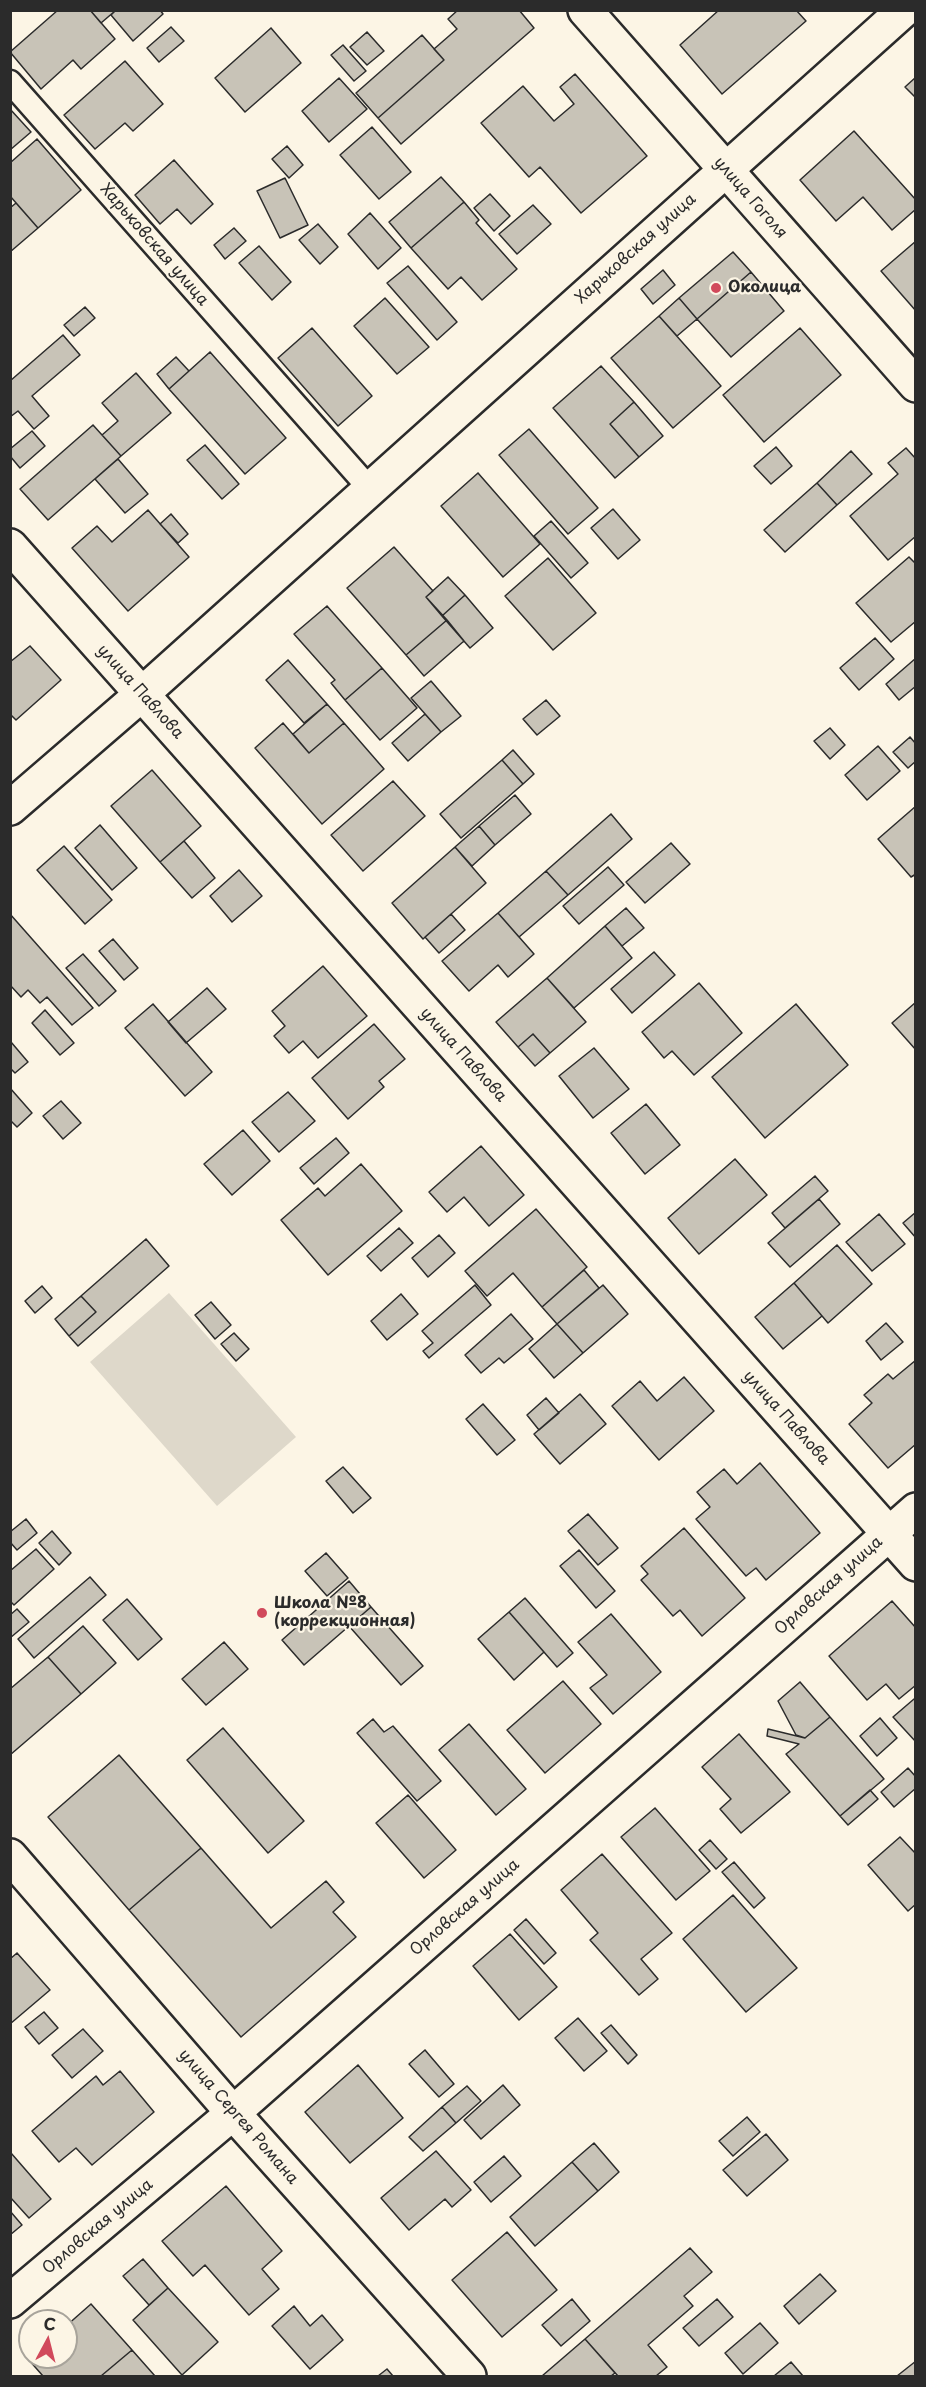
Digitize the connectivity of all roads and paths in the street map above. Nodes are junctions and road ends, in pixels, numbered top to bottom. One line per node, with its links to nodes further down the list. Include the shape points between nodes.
1 (585, 10): 4 (street, улица Гоголя)
2 (904, 10): 4 (street, Харьковская улица)
3 (10, 82): 6 (lane, Харьковская улица)
4 (725, 169): 5 (street, улица Гоголя); 6 (street, Харьковская улица)
5 (915, 385)
6 (370, 489): 8 (street, Харьковская улица)
7 (10, 546): 8 (street, улица Павлова)
8 (142, 694): 9 (street, Харьковская улица); 11 (street, улица Павлова)
9 (10, 808)
10 (915, 1510): 11 (street, Орловская улица)
11 (889, 1533): 12 (street, улица Павлова); 14 (street, Орловская улица)
12 (915, 1564)
13 (10, 1856): 14 (street, улица Сергея Романа)
14 (232, 2113): 15 (street, Орловская улица); 16 (street, улица Сергея Романа)
15 (10, 2301)
16 (468, 2376)

